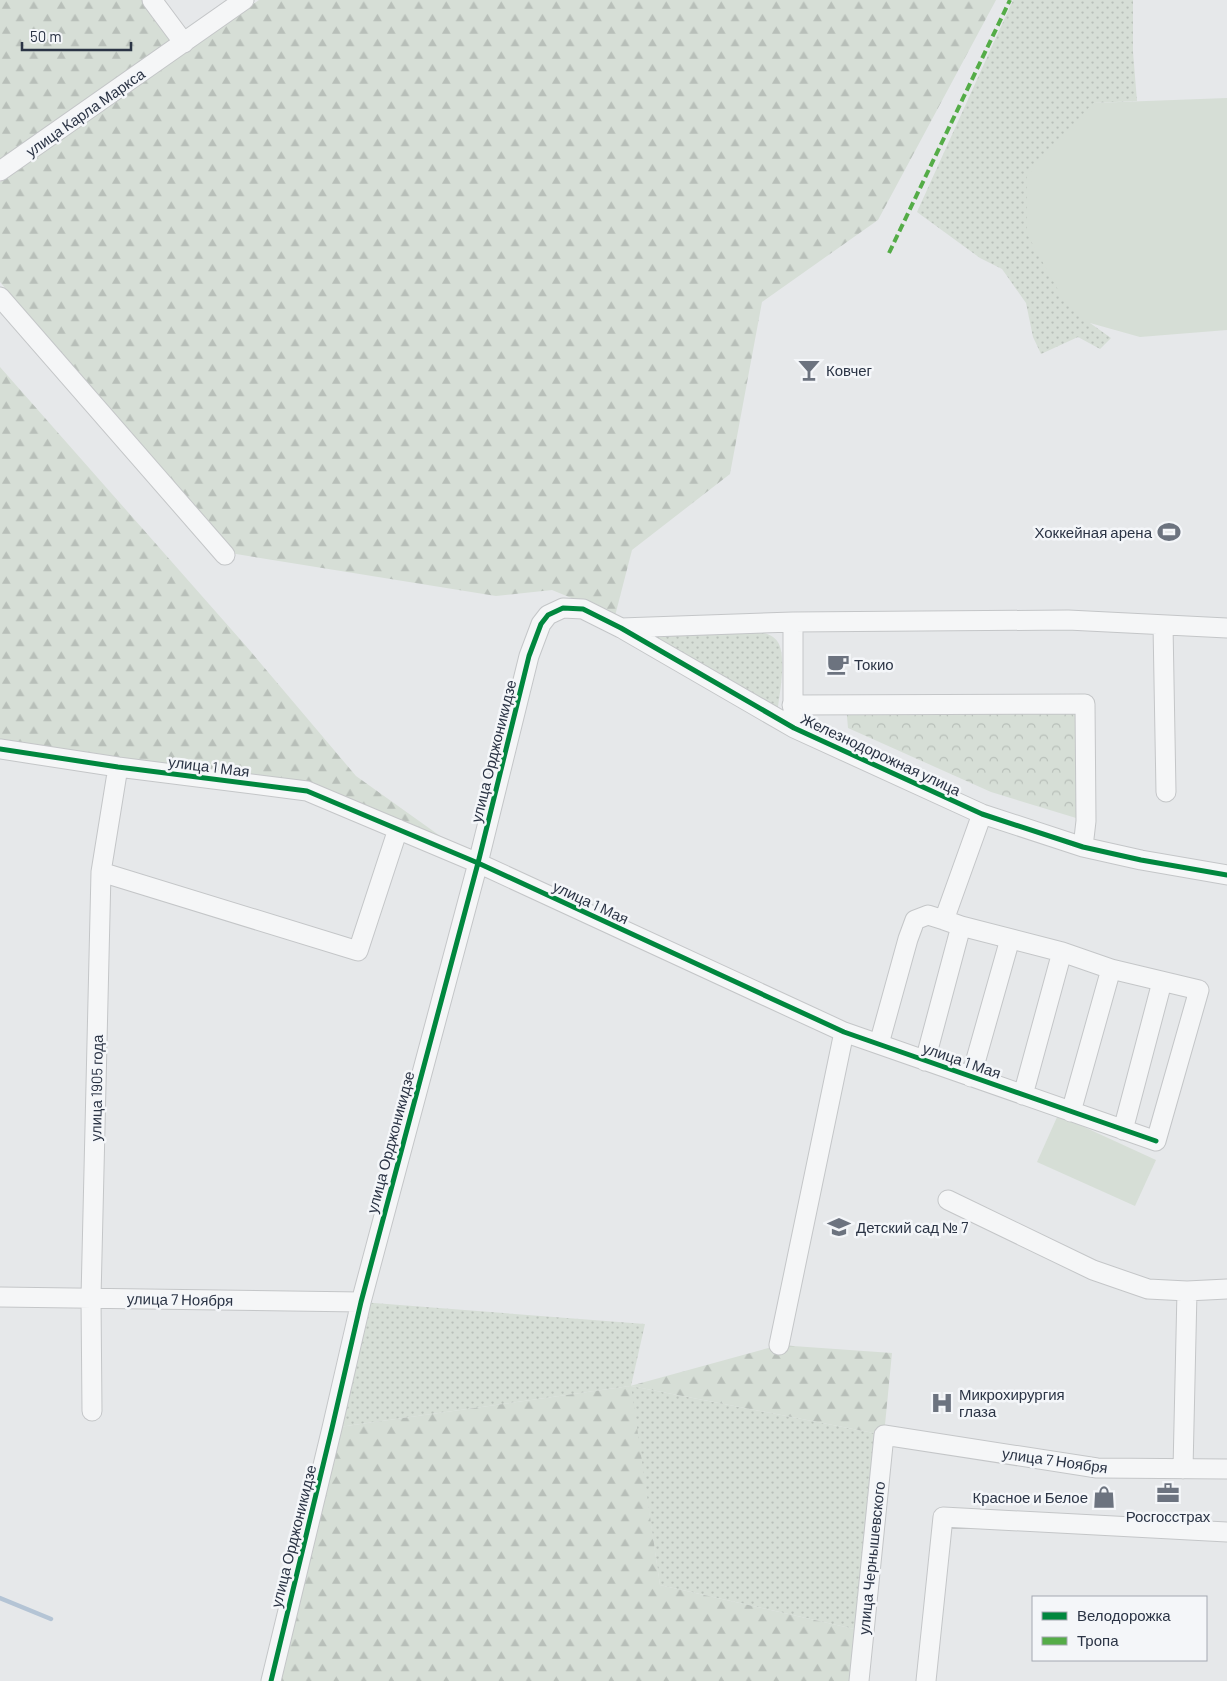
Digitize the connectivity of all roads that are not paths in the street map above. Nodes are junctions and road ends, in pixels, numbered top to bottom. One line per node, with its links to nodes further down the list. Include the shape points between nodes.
1 (152, 0): 3 (street)
2 (244, 0): 3 (street, улица Карла Маркса)
3 (184, 43): 4 (street, улица Карла Маркса)
4 (0, 171)
5 (0, 297): 6 (street)
6 (225, 555)
7 (548, 615): 10 (street, Железнодорожная улица, via 563,608 582,609); 20 (street, улица Орджоникидзе, via 541,624 529,656)
8 (793, 622): 9 (street, via 1068,620); 10 (street); 12 (street)
9 (1163, 625): 11 (street); 16 (street)
10 (621, 628): 13 (street, Железнодорожная улица)
11 (1227, 628)
12 (792, 705): 13 (street); 19 (street, via 1085,704 1086,821)
13 (794, 728): 17 (street, Железнодорожная улица)
14 (0, 749): 15 (street, улица 1 Мая)
15 (118, 767): 18 (street, улица 1 Мая, via 307,791); 21 (street, улица 1905 года)
16 (1166, 792)
17 (982, 814): 19 (street, Железнодорожная улица); 23 (street)
18 (398, 829): 20 (street, улица 1 Мая); 21 (street, via 358,951)
19 (1083, 846): 22 (street, Железнодорожная улица)
20 (478, 863): 28 (street, улица 1 Мая); 40 (street, улица Орджоникидзе)
21 (101, 872): 39 (street, улица 1905 года)
22 (1227, 875)
23 (953, 923): 24 (street); 29 (street, via 928,916 915,920); 30 (street)
24 (1010, 939): 25 (street); 31 (street)
25 (1062, 952): 26 (street); 32 (street)
26 (1111, 969): 27 (street); 33 (street)
27 (1162, 982): 34 (street); 34 (street, улица 1 Мая, via 1199,990 1156,1141)
28 (844, 1032): 29 (street, улица 1 Мая); 41 (street)
29 (878, 1044): 30 (street, улица 1 Мая)
30 (925, 1061): 31 (street, улица 1 Мая)
31 (971, 1077): 32 (street, улица 1 Мая)
32 (1023, 1095): 33 (street, улица 1 Мая)
33 (1071, 1112): 34 (street, улица 1 Мая)
34 (1123, 1130)
35 (948, 1200): 37 (street, via 1093,1270 1148,1289)
36 (1227, 1289): 37 (street)
37 (1187, 1291): 44 (street)
38 (0, 1297): 39 (street, улица 7 Ноября)
39 (91, 1298): 40 (street, улица 7 Ноября); 42 (street, улица 1905 года)
40 (361, 1302): 47 (street, улица Орджоникидзе)
41 (779, 1345)
42 (92, 1411)
43 (884, 1435): 44 (street, улица 7 Ноября, via 1097,1468); 48 (street, улица Чернышевского)
44 (1183, 1468): 45 (street, улица 7 Ноября)
45 (1227, 1469)
46 (1227, 1532): 49 (street, via 943,1516)
47 (271, 1681)
48 (858, 1681)
49 (926, 1681)

